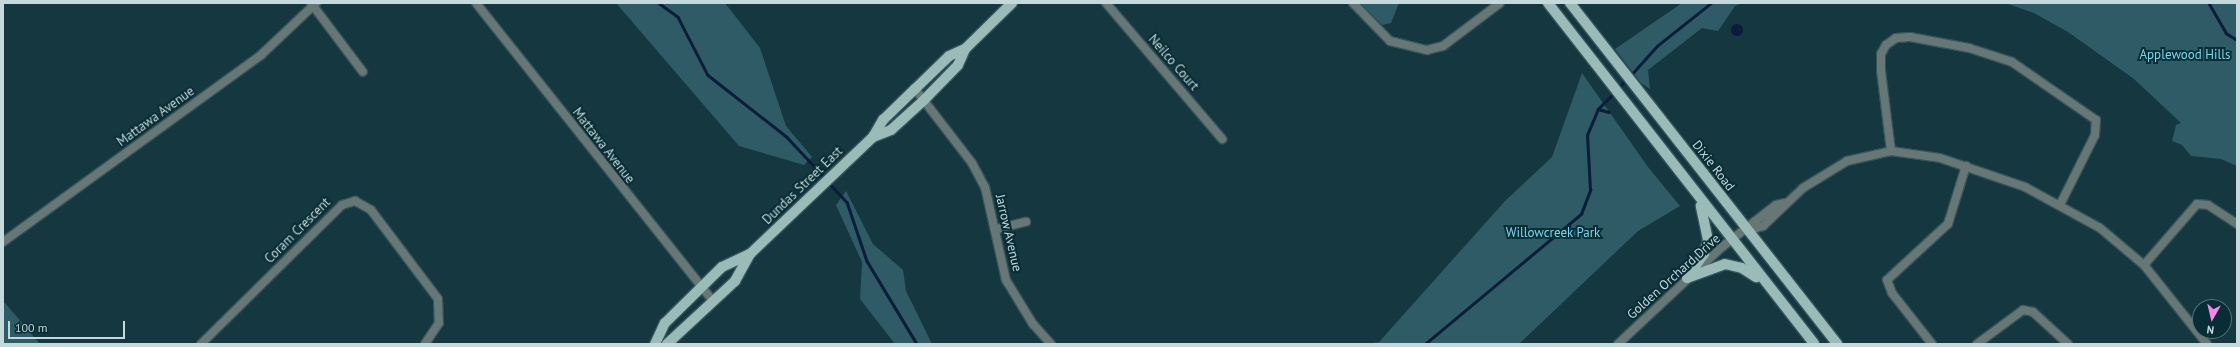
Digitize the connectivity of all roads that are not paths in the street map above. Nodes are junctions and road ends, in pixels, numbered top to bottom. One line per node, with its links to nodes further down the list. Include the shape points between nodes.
1 (476, 3): 29 (street, Mattawa Avenue)
2 (1012, 3): 9 (main road, Dundas Street East)
3 (1106, 3): 14 (street, Neilco Court)
4 (1353, 3): 5 (street, via 1390,41 1406,48 1428,50 1443,46)
5 (1500, 3)
6 (1548, 3): 17 (main road)
7 (1570, 3): 22 (main road, Dixie Road)
8 (313, 4): 10 (street); 24 (street, Mattawa Avenue, via 261,56)
9 (966, 49): 11 (main road, Dundas Street East, via 949,56); 12 (main road, Dundas Street East, via 958,65)
10 (363, 72)
11 (915, 88): 12 (street, Jarrow Avenue); 13 (main road, Dundas Street East, via 883,120)
12 (923, 100): 13 (main road, Dundas Street East, via 891,130); 21 (street, Jarrow Avenue, via 977,171 985,187)
13 (873, 137): 25 (main road, Dundas Street East)
14 (1222, 139)
15 (1891, 151): 16 (street, Golden Orchard Drive, via 1916,153); 18 (street, via 1881,71 1881,54 1886,45 1896,38 1910,37 1969,48 2012,62 2096,120 2096,135); 22 (street, Golden Orchard Drive, via 1847,161 1825,172 1785,204 1781,212 1763,226)
16 (1966, 166): 18 (street, Golden Orchard Drive, via 2003,178); 39 (street, via 1948,224 1887,280 1892,293)
17 (1699, 200): 23 (main road); 27 (main road, via 1708,240 1704,254)
18 (2060, 205): 26 (street, Golden Orchard Drive, via 2100,228)
19 (1026, 222): 21 (street)
20 (2237, 224): 26 (street, via 2208,205 2197,204)
21 (997, 229): 35 (street, Jarrow Avenue, via 1006,280 1033,324)
22 (1747, 231): 23 (street, Golden Orchard Drive); 38 (main road, Dixie Road)
23 (1732, 241): 27 (street, Golden Orchard Drive); 28 (main road)
24 (3, 242)
25 (750, 254): 29 (main road, Dundas Street East, via 722,267); 30 (main road, Dundas Street East, via 735,281)
26 (2144, 266): 42 (street, Golden Orchard Drive)
27 (1687, 278): 28 (main road, via 1725,264 1742,268); 36 (street, Golden Orchard Drive)
28 (1764, 282): 37 (main road)
29 (701, 288): 30 (street, Mattawa Avenue); 33 (main road, Dundas Street East, via 665,323)
30 (714, 302): 34 (main road, Dundas Street East)
31 (201, 344): 32 (street, Coram Crescent, via 342,205 355,201 371,210 438,299 439,323)
32 (425, 344)
33 (655, 344)
34 (667, 344)
35 (1051, 344)
36 (1618, 344)
37 (1814, 344)
38 (1837, 344)
39 (1932, 344)
40 (1977, 344): 41 (street, via 2024,310 2033,312)
41 (2068, 344)
42 (2207, 344)

